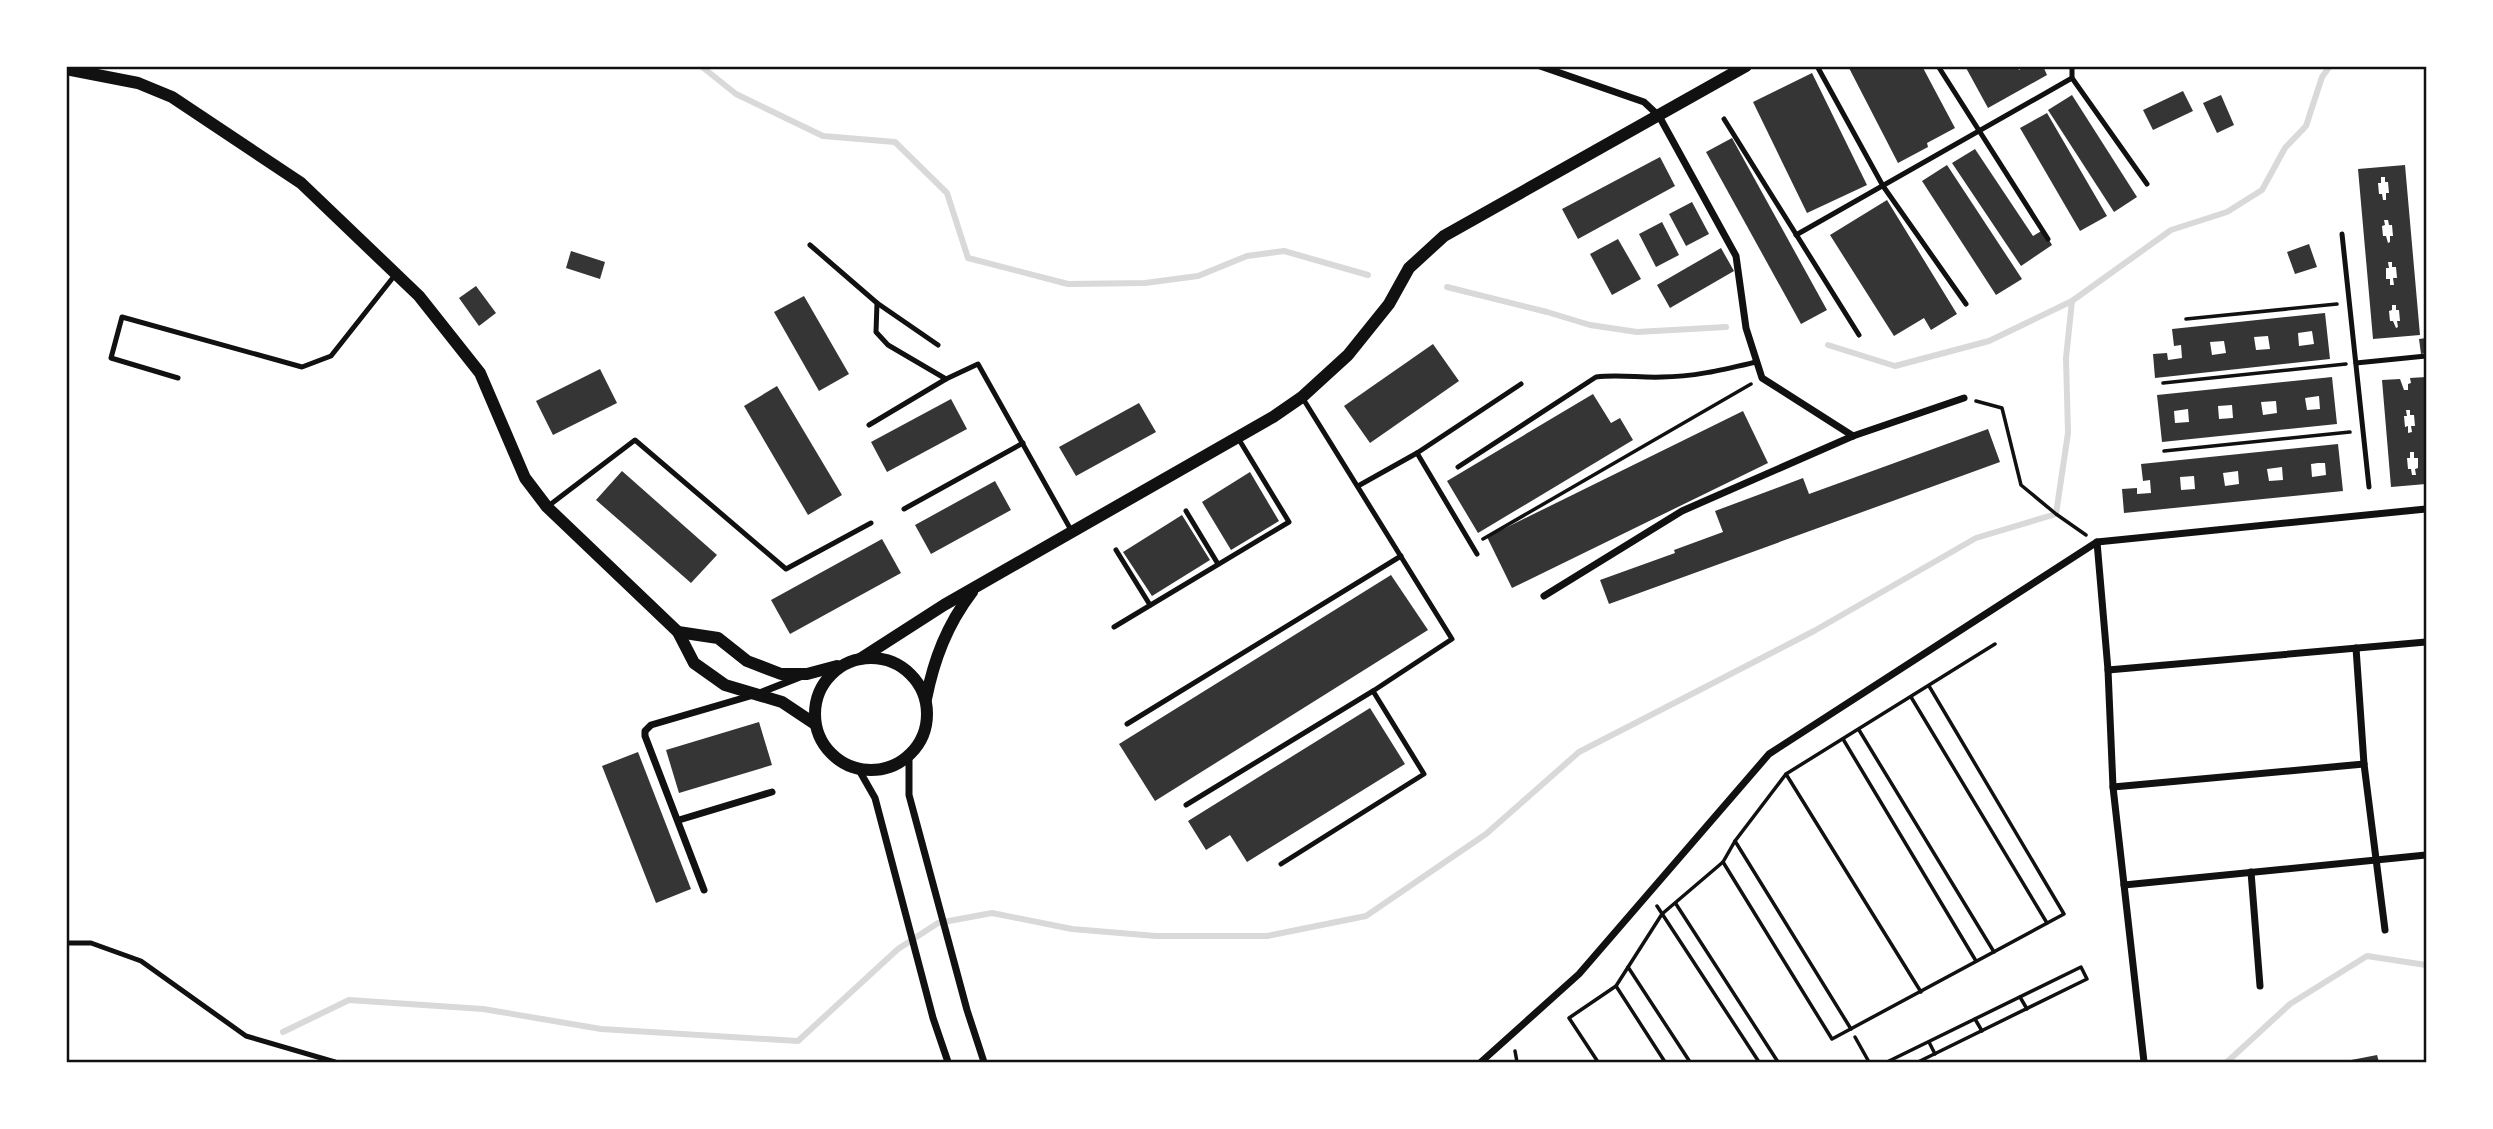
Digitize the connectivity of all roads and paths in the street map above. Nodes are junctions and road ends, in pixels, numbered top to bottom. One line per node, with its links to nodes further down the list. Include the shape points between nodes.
1 (1540, 66): 8 (street, via 1644,102)
2 (1746, 66): 8 (street)
3 (1817, 66): 12 (lane)
4 (1938, 66): 10 (lane)
5 (2072, 66): 7 (lane)
6 (66, 69): 17 (street, via 138,83 172,97 302,183)
7 (2072, 78): 10 (lane); 11 (lane)
8 (1659, 117): 25 (street, via 1736,256 1746,328); 32 (street, via 1444,236 1409,268 1389,304 1348,355)
9 (1724, 119): 14 (lane)
10 (1980, 132): 12 (lane); 15 (lane)
11 (2147, 184)
12 (1883, 186): 14 (lane); 20 (lane)
13 (2342, 234): 19 (lane)
14 (1796, 235): 22 (lane)
15 (2048, 239)
16 (810, 245): 18 (lane)
17 (396, 274): 27 (lane, via 331,356 302,367 122,317 111,358); 44 (street, via 480,373 524,478)
18 (877, 303): 23 (lane); 29 (lane, via 876,332 888,345)
19 (2351, 303): 21 (path); 26 (lane)
20 (1966, 304)
21 (2186, 320)
22 (1859, 335)
23 (938, 345)
24 (2427, 356): 26 (lane)
25 (1756, 362): 28 (street); 41 (lane, via 1663,377 1595,377)
26 (2356, 363): 30 (path); 35 (lane)
27 (178, 378)
28 (1762, 378): 36 (street); 50 (path)
29 (946, 379): 34 (lane); 38 (lane, via 978,364)
30 (2163, 383)
31 (1521, 384): 40 (lane)
32 (1301, 397): 37 (street); 42 (lane)
33 (1964, 398): 36 (street); 51 (path, via 2003,408 2021,485)
34 (869, 425)
35 (2363, 431): 39 (path); 43 (lane)
36 (1853, 436): 57 (street, via 1682,511)
37 (1238, 438): 49 (street); 55 (lane, via 1289,522)
38 (1023, 443): 45 (lane); 49 (lane)
39 (2164, 450)
40 (1417, 453): 42 (lane); 53 (lane)
41 (1458, 467)
42 (1358, 486): 54 (lane)
43 (2369, 486)
44 (547, 507): 48 (lane, via 635,440 786,569); 60 (street)
45 (904, 509)
46 (2427, 509): 51 (street)
47 (1186, 511): 55 (lane)
48 (871, 523)
49 (1073, 532): 56 (street)
50 (1483, 538)
51 (2097, 542): 66 (street); 116 (street, via 1769,754 1579,974)
52 (1116, 550): 58 (lane)
53 (1477, 554)
54 (1401, 556): 69 (lane, via 1452,639); 74 (lane)
55 (1219, 564): 58 (lane)
56 (976, 587): 64 (street); 72 (street, via 942,640)
57 (1544, 596)
58 (1150, 605): 59 (lane)
59 (1114, 626)
60 (678, 632): 67 (street, via 718,638 747,661 781,674); 70 (street, via 694,663 725,685)
61 (2427, 642): 63 (street)
62 (1995, 644): 68 (path)
63 (2356, 648): 66 (street); 78 (street)
64 (860, 659): 65 (street); 72 (street, via 877,658 909,671)
65 (844, 664): 67 (street); 73 (street, via 821,690)
66 (2108, 670): 81 (street)
67 (807, 674): 70 (street)
68 (1929, 686): 71 (path); 96 (path, via 2064,914)
69 (1373, 691): 83 (lane); 89 (lane, via 1424,774)
70 (757, 694): 73 (street, via 782,702); 84 (street, via 651,725 645,731)
71 (1911, 697): 75 (path); 96 (path)
72 (926, 700): 77 (street, via 926,731)
73 (815, 724): 79 (street, via 830,753)
74 (1127, 724)
75 (1859, 730): 76 (path); 99 (path)
76 (1843, 739): 80 (path); 100 (path)
77 (909, 756): 79 (street, via 894,766); 115 (street, via 909,795)
78 (2364, 764): 81 (street); 87 (street)
79 (859, 769): 113 (street, via 875,798)
80 (1786, 774): 85 (path); 104 (path)
81 (2113, 787): 91 (street)
82 (772, 792): 84 (street)
83 (1186, 805)
84 (679, 820): 92 (street)
85 (1735, 841): 88 (path); 108 (path)
86 (2427, 855): 87 (street)
87 (2376, 858): 90 (street); 97 (street)
88 (1723, 862): 93 (path); 108 (path, via 1832,1039)
89 (1281, 864)
90 (2251, 872): 91 (street); 103 (street)
91 (2124, 885): 125 (street)
92 (704, 890)
93 (1676, 904): 95 (path); 121 (path)
94 (1657, 905): 95 (path)
95 (1662, 914): 101 (path); 120 (path)
96 (2047, 923): 99 (path)
97 (2385, 930)
98 (66, 943): 114 (lane, via 91,943 141,961 246,1036)
99 (1994, 952): 100 (path)
100 (1976, 961): 104 (path)
101 (1628, 966): 102 (path); 119 (path)
102 (1616, 986): 117 (path, via 1569,1018); 118 (path)
103 (2260, 986)
104 (1922, 992): 108 (path)
105 (2020, 997): 106 (path); 106 (path, via 2081,967 2087,979); 107 (path)
106 (2027, 1009): 109 (path)
107 (1975, 1019): 109 (path); 111 (path)
108 (1851, 1029)
109 (1982, 1031): 112 (path)
110 (1855, 1037): 122 (path)
111 (1929, 1042): 112 (path); 123 (path)
112 (1936, 1054): 124 (path)
113 (946, 1061)
114 (335, 1062)
115 (984, 1062)
116 (1480, 1062)
117 (1598, 1062)
118 (1665, 1062)
119 (1690, 1062)
120 (1759, 1062)
121 (1778, 1062)
122 (1869, 1062)
123 (1887, 1062)
124 (1918, 1062)
125 (2144, 1062)

